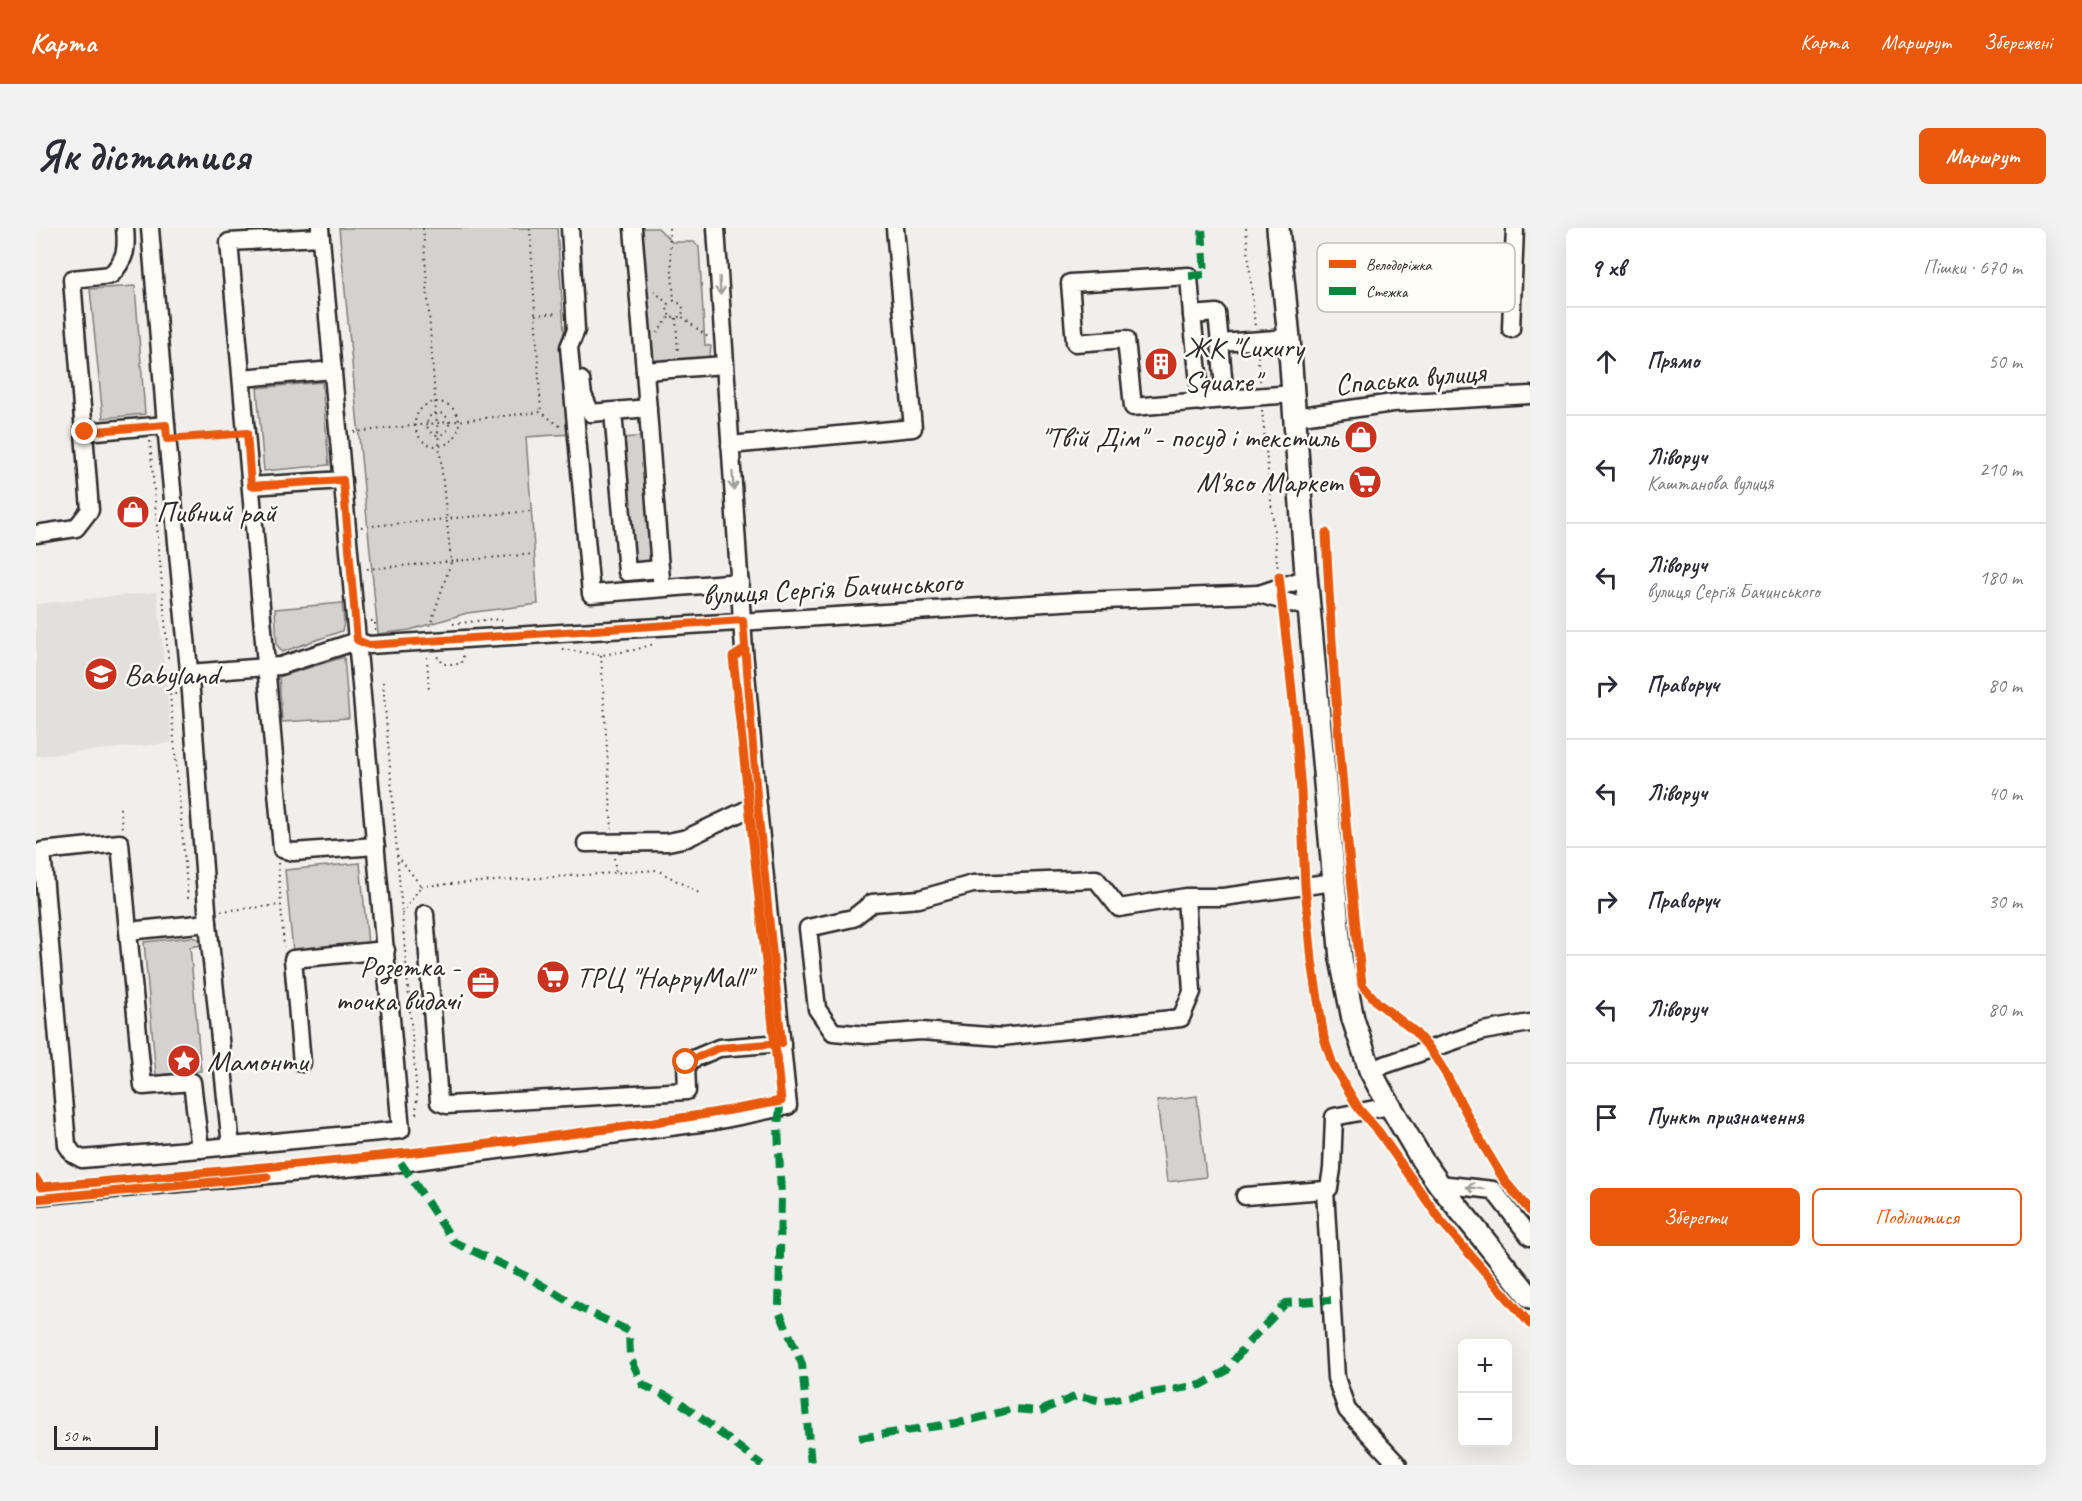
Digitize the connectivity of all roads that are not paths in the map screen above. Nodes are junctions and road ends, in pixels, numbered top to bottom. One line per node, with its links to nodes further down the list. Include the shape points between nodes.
1 (125, 228): 28 (street, via 123,262 111,275 72,279)
2 (150, 228): 29 (street)
3 (570, 228): 14 (street)
4 (633, 228): 19 (street)
5 (716, 228): 17 (street, one-way to 17)
6 (896, 228): 30 (street, via 912,428)
7 (1278, 228): 15 (main road)
8 (1515, 228): 10 (street)
9 (320, 233): 18 (street); 20 (street, via 229,242)
10 (1514, 243)
11 (1512, 312): 13 (street)
12 (1192, 315): 16 (street, via 1217,313); 24 (street); 24 (street, via 1189,276 1070,283 1075,343 1126,339 1133,407)
13 (1511, 328)
14 (576, 330): 26 (street, via 583,395 591,413); 37 (street, via 569,347 591,594)
15 (1289, 338): 16 (street); 21 (main road)
16 (1220, 343): 23 (street)
17 (724, 365): 19 (street); 30 (street)
18 (333, 370): 20 (street); 31 (street)
19 (645, 371): 25 (street)
20 (242, 378): 32 (street)
21 (1293, 394): 23 (street); 27 (main road)
22 (1530, 395): 27 (street, Спаська вулиця, via 1393,403)
23 (1225, 399): 24 (street)
24 (1200, 402)
25 (648, 408): 26 (street); 34 (street)
26 (613, 411): 34 (street, via 627,572)
27 (1294, 417): 35 (main road)
28 (85, 432): 29 (street); 33 (street, via 90,510 76,528)
29 (166, 432): 43 (street)
30 (730, 444): 36 (street, one-way to 36)
31 (343, 480): 32 (street); 41 (street)
32 (251, 486): 42 (street)
33 (36, 534)
34 (660, 569): 37 (street)
35 (1306, 578): 38 (street, via 1279,581); 39 (main road)
36 (740, 582): 37 (street); 40 (street)
37 (662, 587)
38 (1258, 594): 39 (street, вулиця Сергія Бачинського); 40 (street, вулиця Сергія Бачинського)
39 (1310, 608): 47 (main road)
40 (743, 620): 41 (street, вулиця Сергія Бачинського, via 369,645); 44 (street)
41 (357, 640): 42 (street); 46 (street)
42 (265, 667): 43 (street); 46 (street, via 282,849 293,852)
43 (189, 672): 49 (street)
44 (758, 808): 45 (street, via 668,842); 54 (street)
45 (586, 843)
46 (376, 846): 52 (street)
47 (1334, 882): 48 (street, via 1223,897); 56 (main road, via 1341,959 1353,1019)
48 (1186, 897): 48 (street, via 1192,992 1181,1018 1002,1037 921,1031 867,1035 833,1032 817,1009 808,928 853,918 872,903 919,899 973,884 1096,879 1119,908)
49 (205, 911): 51 (street); 58 (street)
50 (425, 914): 54 (street, via 439,1102 447,1105 687,1091 686,1062 719,1048)
51 (128, 931): 59 (street, via 143,1086 192,1082); 59 (street, via 120,843 42,851 67,1145 82,1159)
52 (386, 950): 55 (street, via 293,959); 58 (street, via 398,1095 409,1125)
53 (1530, 1023): 56 (street, via 1484,1031)
54 (782, 1043): 62 (street, via 788,1106 715,1120 401,1163)
55 (302, 1063)
56 (1370, 1070): 57 (main road)
57 (1390, 1106): 60 (main road); 61 (street, via 1334,1117 1330,1184)
58 (231, 1146): 59 (street)
59 (200, 1149)
60 (1439, 1184): 64 (street, one-way to 60, via 1492,1190); 65 (main road)
61 (1325, 1190): 63 (street); 66 (street, via 1336,1378 1347,1410)
62 (36, 1196)
63 (1245, 1196)
64 (1530, 1237)
65 (1530, 1297)
66 (1398, 1465)

